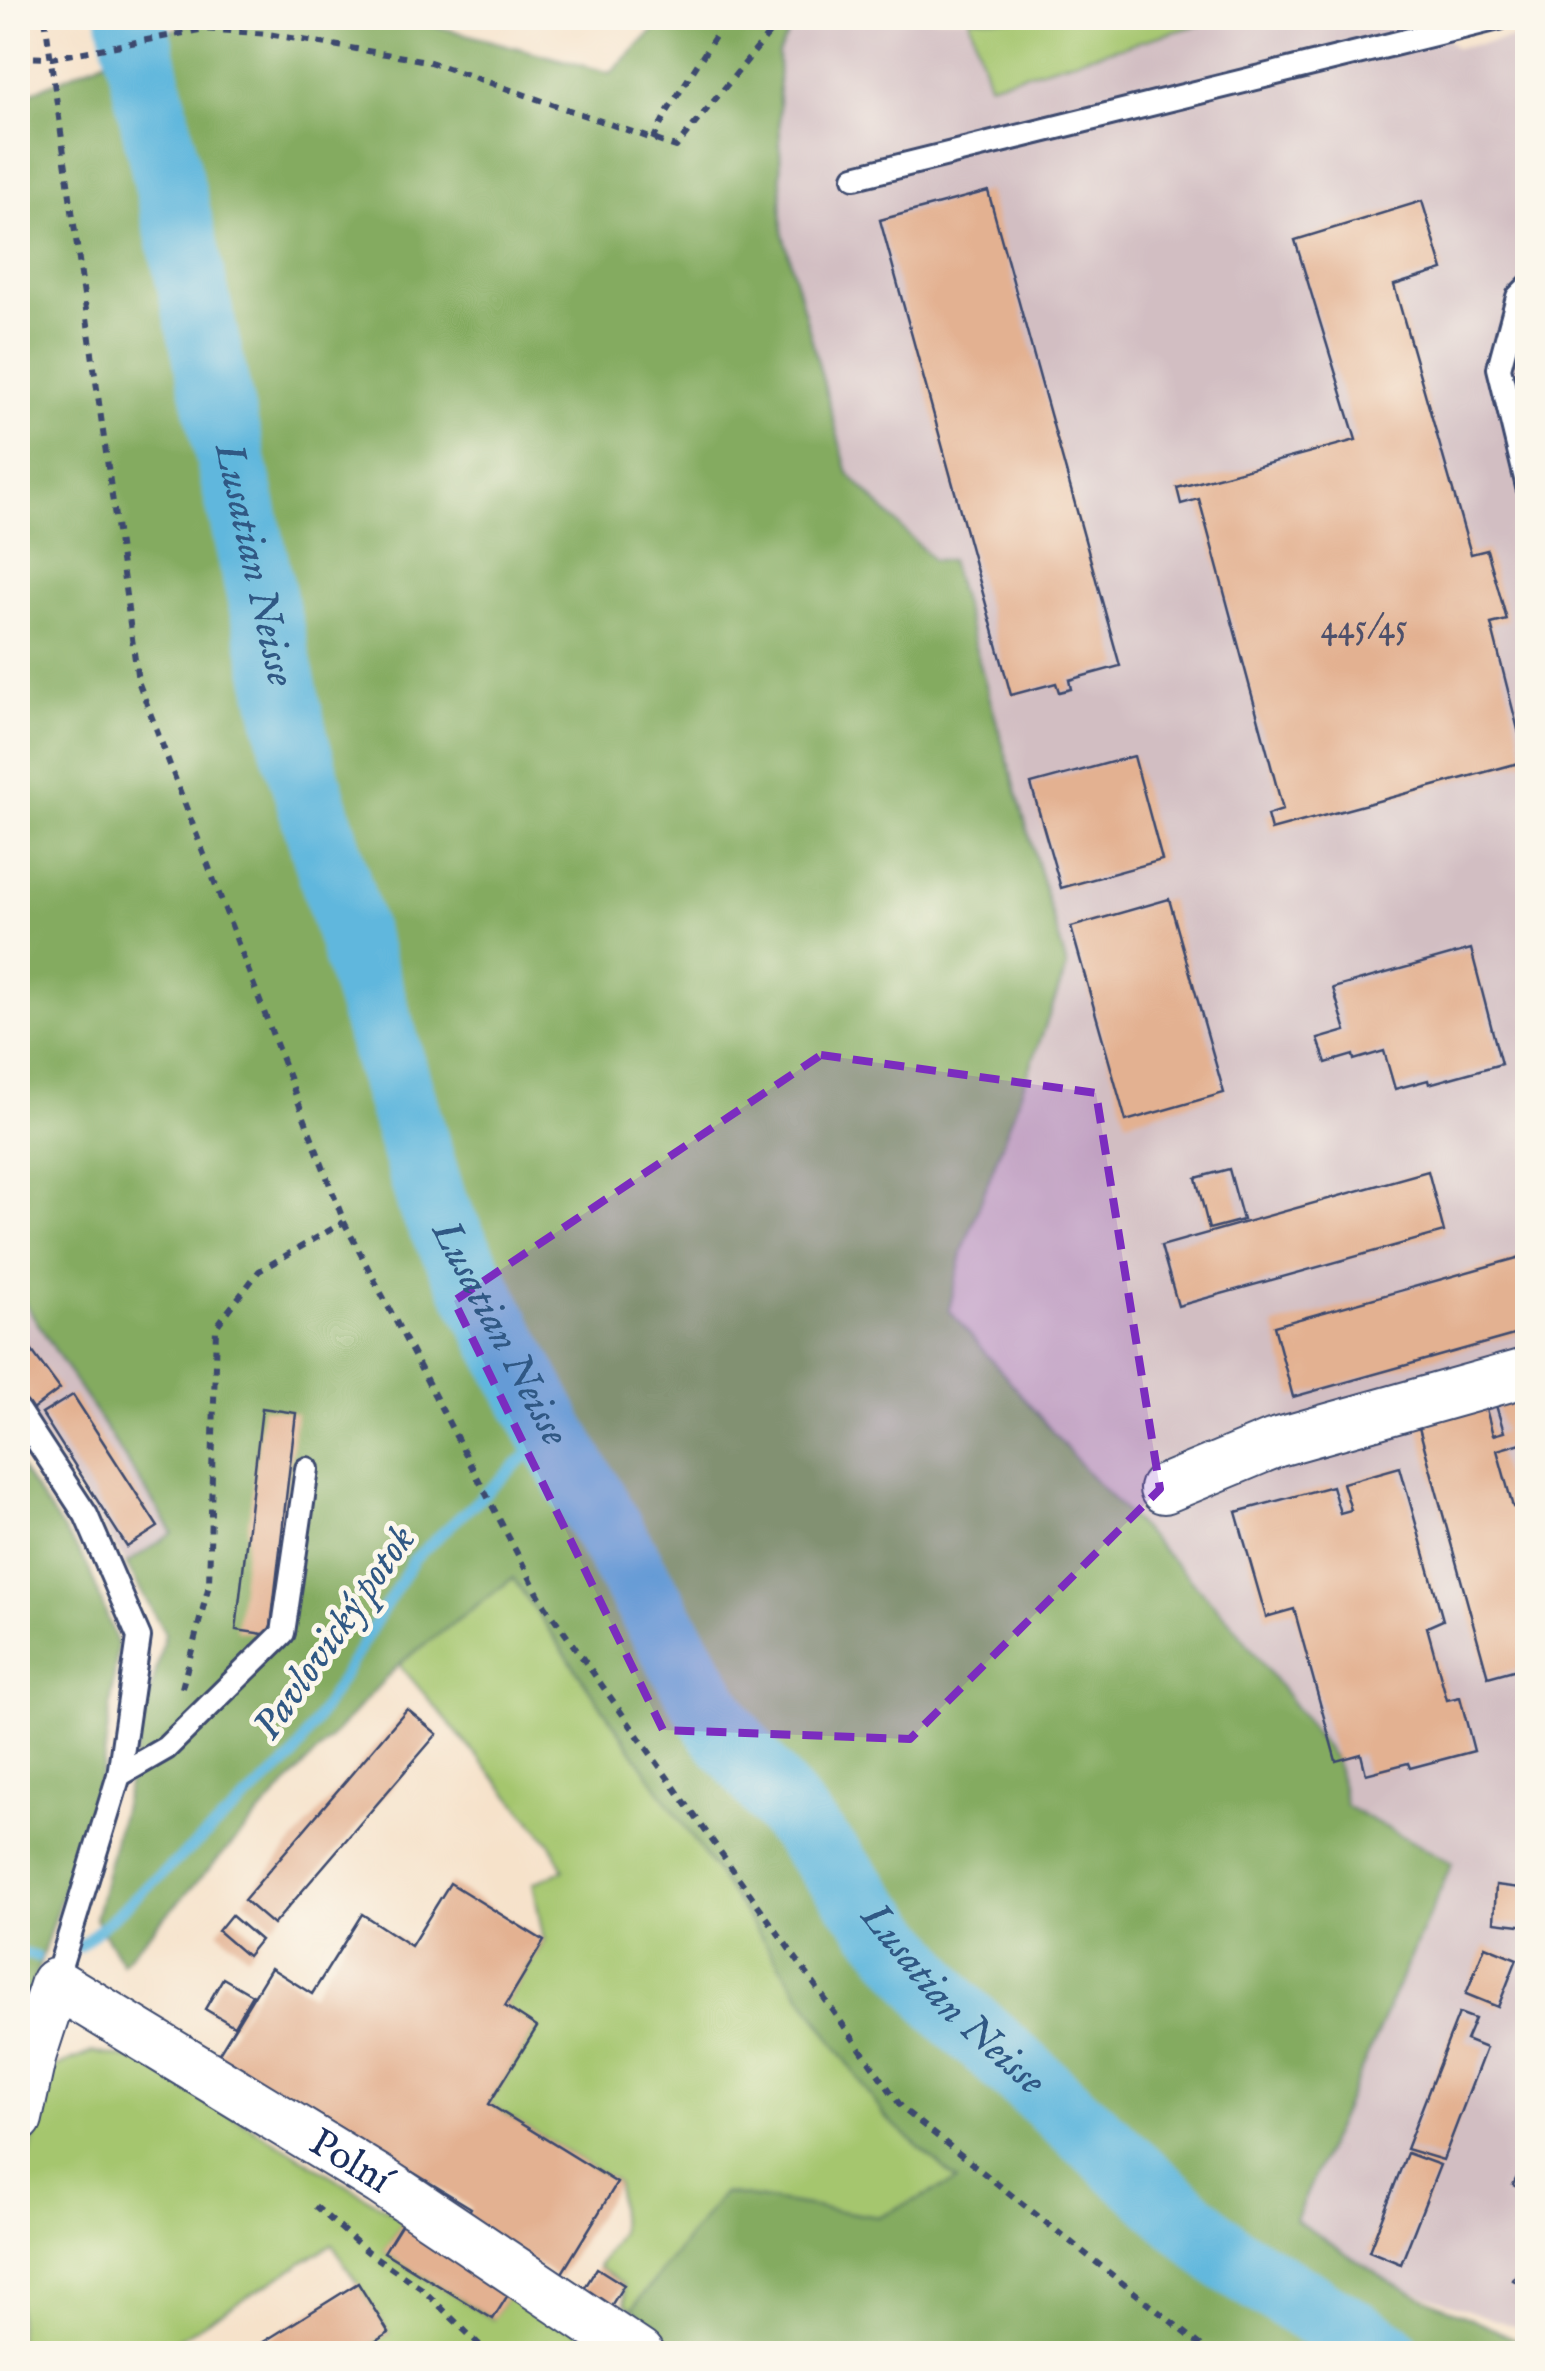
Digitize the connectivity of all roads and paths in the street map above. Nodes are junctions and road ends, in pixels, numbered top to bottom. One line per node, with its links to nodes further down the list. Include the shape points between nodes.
1 (45, 18): 6 (path)
2 (727, 18): 7 (path)
3 (782, 18): 7 (path, via 676,147)
4 (1499, 18): 8 (lane)
5 (18, 56): 6 (path)
6 (52, 58): 7 (path, via 204,28 268,34 427,61); 11 (path, via 138,682)
7 (653, 140)
8 (855, 177)
9 (1528, 287): 10 (lane, via 1518,297 1499,368)
10 (1528, 487)
11 (344, 1222): 16 (path, via 259,1271 216,1327 209,1585); 23 (path, via 542,1601 903,2109)
12 (1528, 1372): 15 (street, via 1275,1443)
13 (18, 1411): 17 (lane, via 86,1515 139,1637)
14 (307, 1468): 16 (lane, via 283,1633)
15 (1164, 1488)
16 (166, 1748): 17 (lane)
17 (119, 1775): 18 (lane)
18 (55, 1983): 19 (street); 22 (street, Polní, via 380,2181)
19 (18, 2118)
20 (315, 2206): 21 (path, via 422,2289)
21 (489, 2354)
22 (639, 2354)
23 (1212, 2354)

